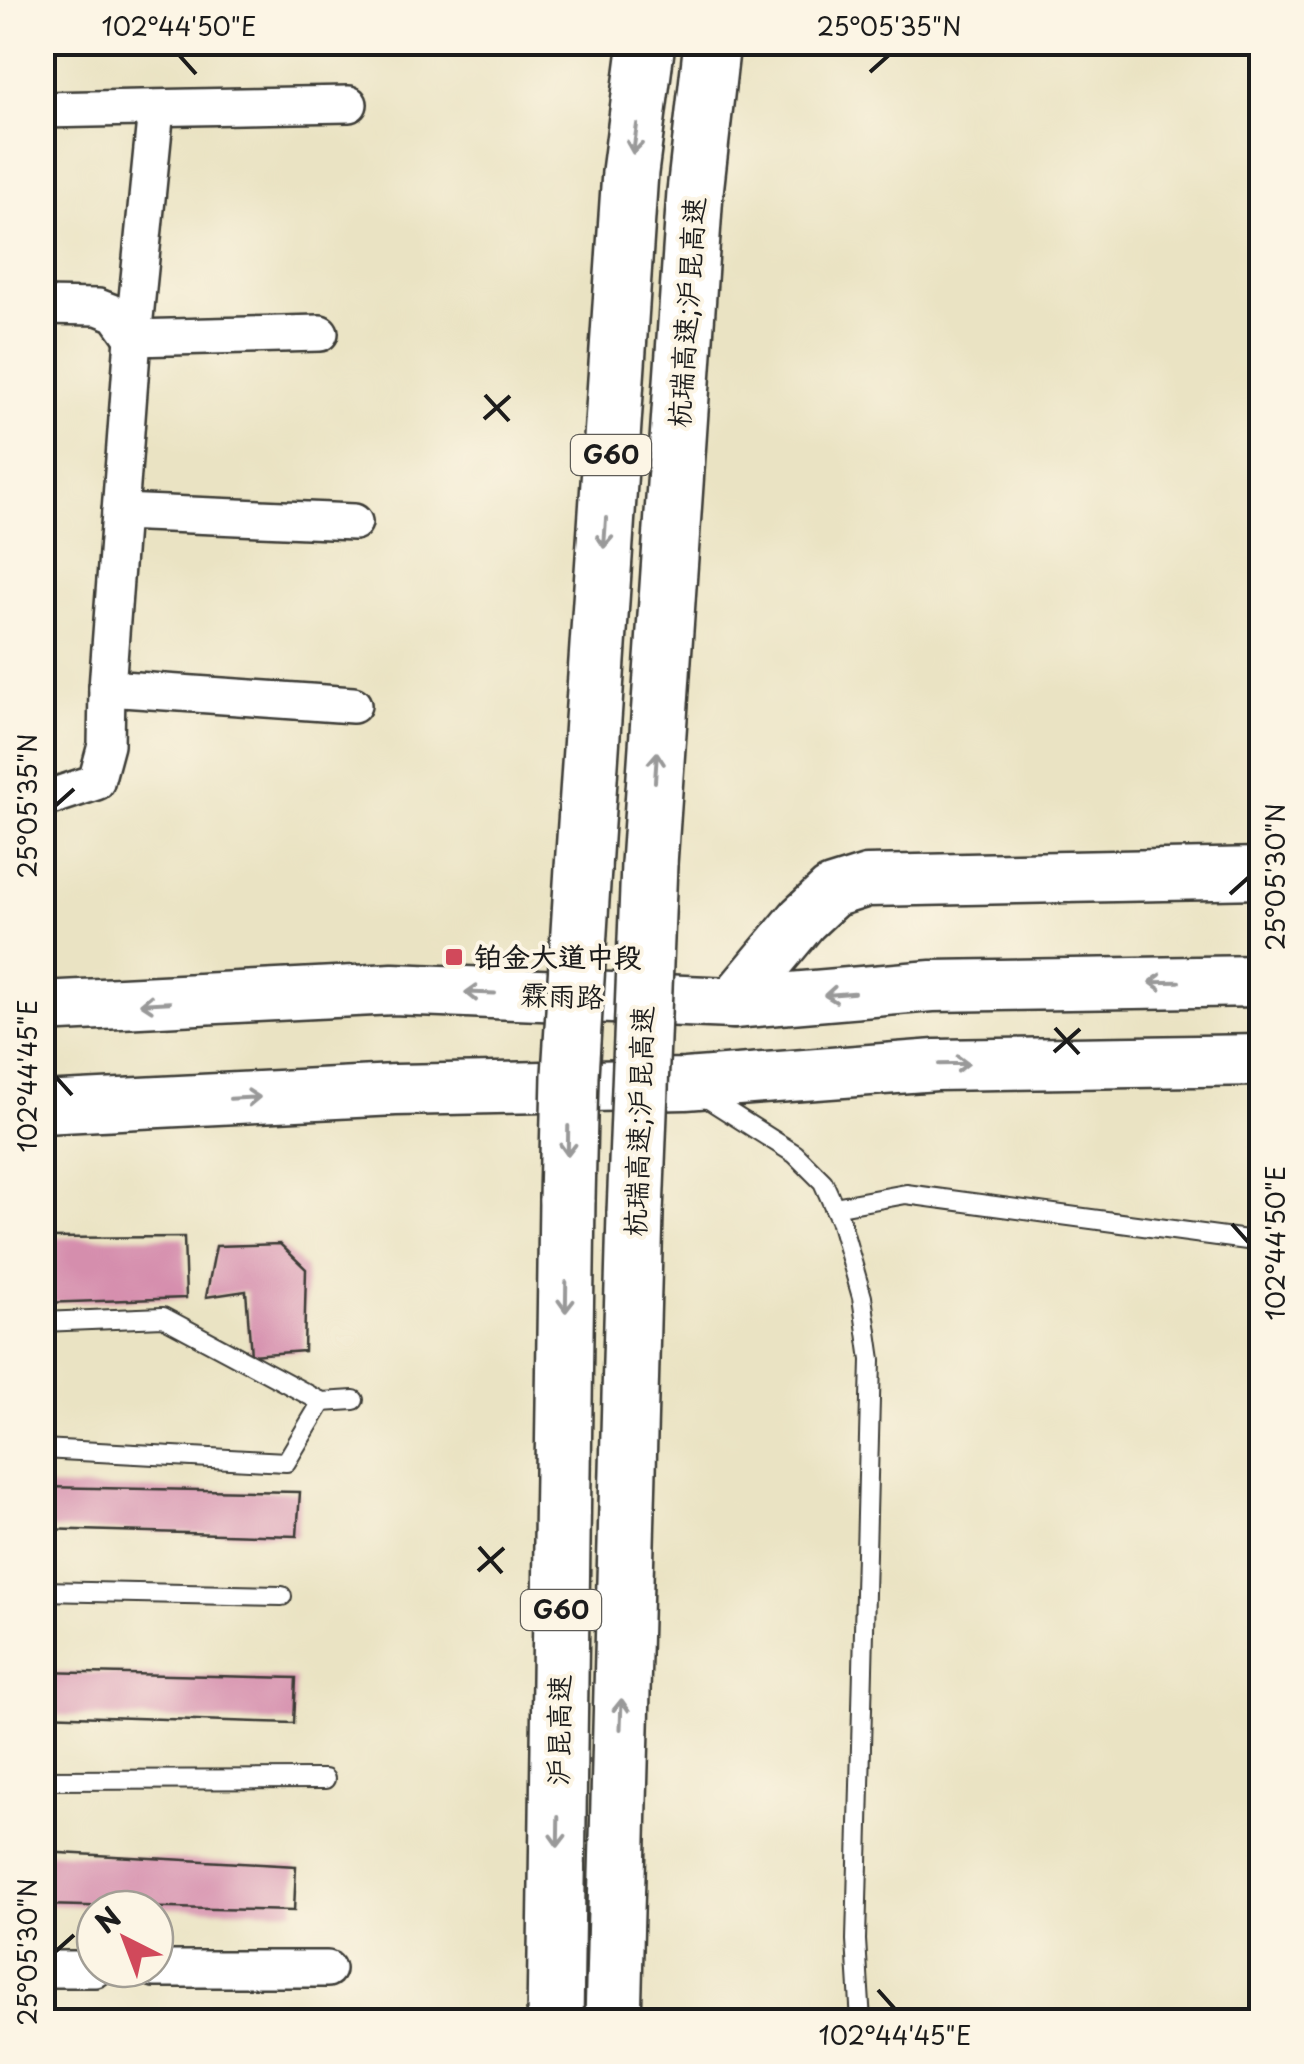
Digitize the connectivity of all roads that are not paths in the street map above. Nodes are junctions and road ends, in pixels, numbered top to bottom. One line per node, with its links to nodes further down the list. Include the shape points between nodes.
1 (647, 42): 35 (highway, 沪昆高速 / G60, one-way to 35, bridge, via 630,172 570,1076)
2 (712, 42): 36 (highway, 杭瑞高速;沪昆高速 / G60, one-way to 2, bridge, via 650,864 695,192)
3 (350, 104): 4 (street)
4 (156, 109): 5 (street); 8 (street)
5 (42, 110)
6 (42, 306): 8 (street, via 116,314)
7 (320, 333): 8 (street)
8 (133, 338): 9 (street)
9 (120, 512): 10 (street); 11 (street)
10 (354, 522)
11 (106, 688): 12 (street); 13 (street, via 106,745 96,782)
12 (353, 704)
13 (42, 797)
14 (1262, 873): 16 (main road, via 867,881 832,892 803,918)
15 (1262, 981): 16 (main road, 霖雨路, one-way to 16, via 932,986)
16 (733, 1003): 17 (main road, 霖雨路, one-way to 17, via 393,989)
17 (42, 1007)
18 (1262, 1060): 19 (main road, one-way to 18, via 936,1064)
19 (684, 1084): 20 (main road, one-way to 19); 21 (lane, via 795,1154 823,1182)
20 (42, 1108)
21 (834, 1207): 22 (lane, via 906,1194); 37 (lane, via 862,1297 871,1360 856,1940)
22 (1262, 1242)
23 (42, 1322): 25 (lane, via 163,1317)
24 (354, 1400): 25 (lane)
25 (322, 1402): 26 (lane, via 286,1462)
26 (42, 1449)
27 (42, 1591): 28 (lane)
28 (282, 1596)
29 (325, 1778): 30 (lane)
30 (42, 1780)
31 (42, 1968): 32 (street)
32 (75, 1968)
33 (175, 1969): 34 (street)
34 (326, 1969)
35 (555, 2022)
36 (614, 2022)
37 (861, 2022)

